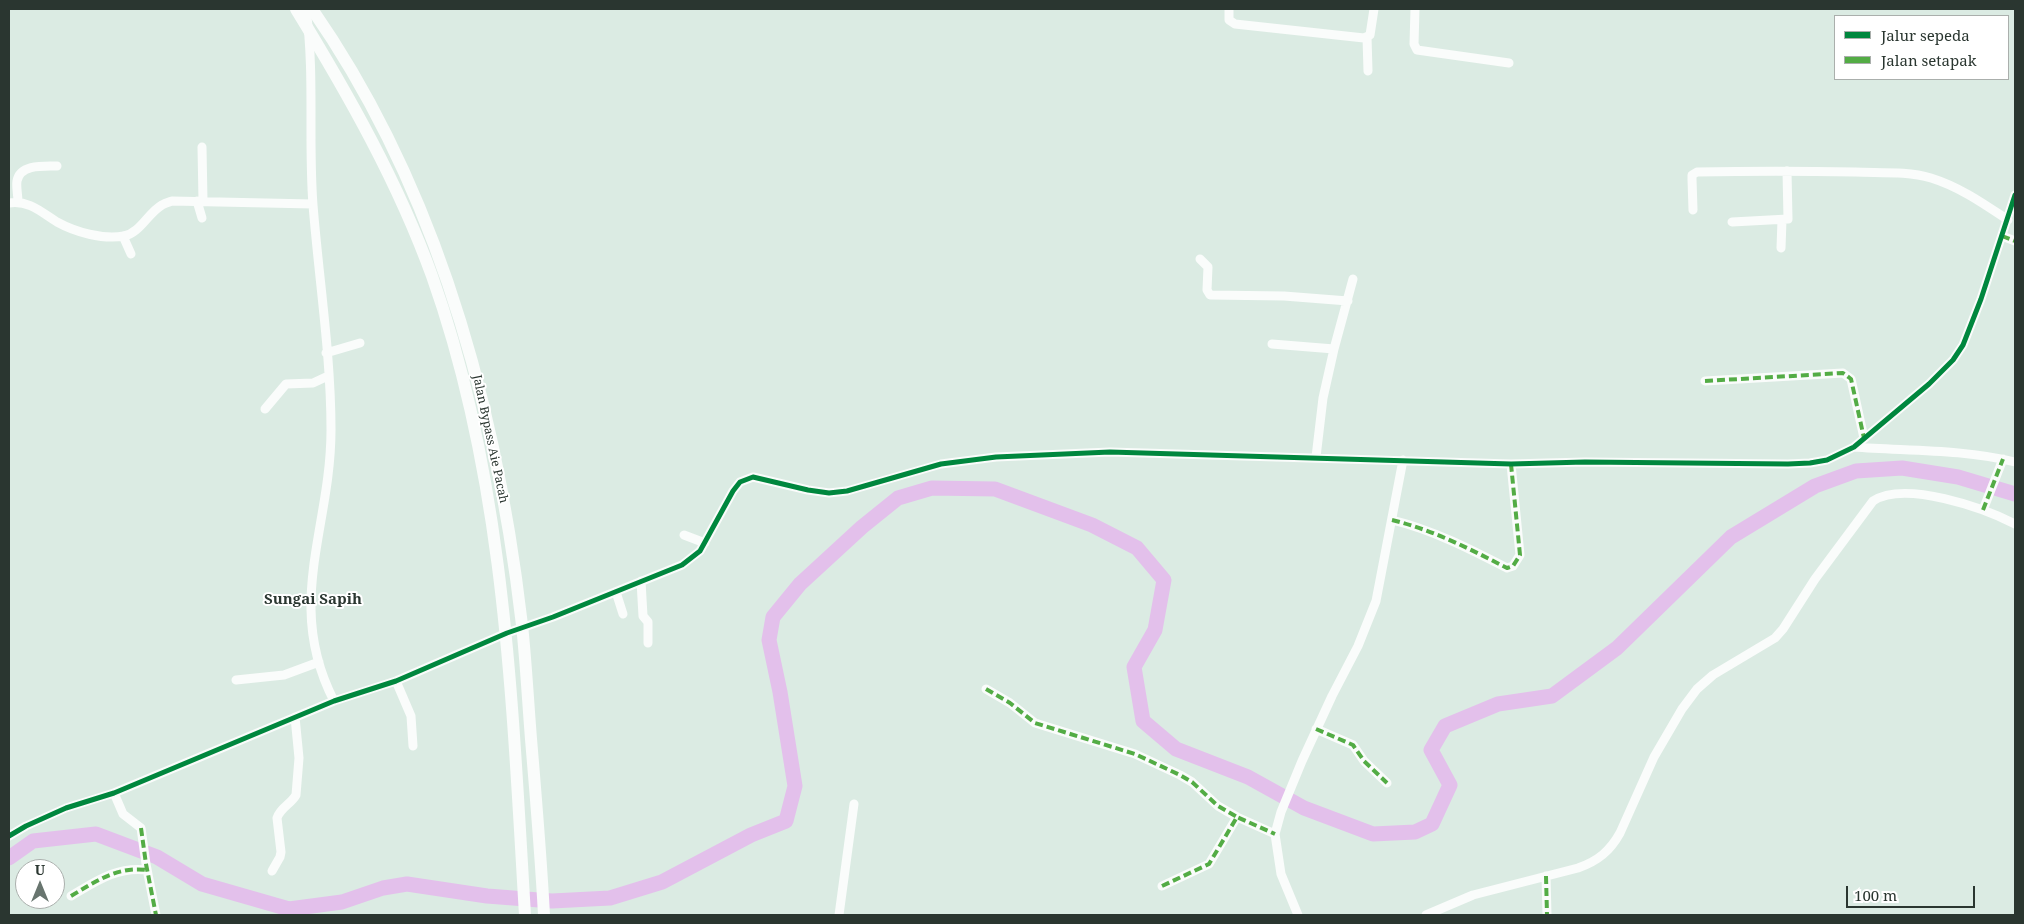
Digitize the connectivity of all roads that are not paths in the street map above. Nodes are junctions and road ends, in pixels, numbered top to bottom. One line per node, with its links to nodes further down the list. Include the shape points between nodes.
1 (296, 9): 7 (highway, Jalan Bypass Aie Pacah)
2 (306, 9): 7 (street)
3 (312, 9): 53 (highway, Jalan Bypass Aie Pacah, via 375,113 444,266 479,386 507,520)
4 (1229, 9): 8 (street, via 1229,20 1234,24)
5 (1374, 9): 8 (street, via 1372,30)
6 (1415, 9): 9 (street, via 1414,44 1417,50)
7 (309, 30): 17 (street); 54 (highway, Jalan Bypass Aie Pacah, via 387,172 422,251 444,314 476,432 494,526)
8 (1367, 37): 10 (street)
9 (1509, 62)
10 (1368, 71)
11 (202, 147): 15 (street)
12 (57, 166): 16 (street, via 36,166 22,172)
13 (1788, 171): 18 (street, via 1695,172 1692,178); 20 (street, via 1788,218); 21 (street, via 1924,176 1962,191)
14 (2015, 195): 21 (street)
15 (200, 201): 17 (street); 19 (street); 23 (street, via 172,201 161,205 137,228)
16 (13, 203): 23 (street, via 31,205 74,230)
17 (313, 204): 34 (street)
18 (1693, 210)
19 (202, 218)
20 (1782, 220): 22 (street); 26 (street)
21 (2008, 220): 24 (street)
22 (1732, 222)
23 (123, 236): 27 (street)
24 (2002, 236): 25 (street); 38 (street, via 1981,299 1958,353 1929,384)
25 (2015, 241)
26 (1781, 248)
27 (131, 254)
28 (1200, 259): 30 (street, via 1208,267 1207,290 1210,295)
29 (1353, 278): 30 (street)
30 (1348, 301): 33 (street)
31 (360, 343): 34 (street)
32 (1272, 344): 33 (street)
33 (1334, 349): 40 (street, via 1323,398)
34 (326, 353): 35 (street)
35 (328, 376): 37 (street, via 313,383 286,384); 56 (street, via 330,454 310,605)
36 (1705, 381): 38 (street, via 1843,373 1851,380)
37 (265, 409)
38 (1864, 438): 39 (street)
39 (1854, 447): 41 (street); 44 (street, via 1834,457 1810,463)
40 (1316, 457): 42 (street); 49 (street, via 1110,452 996,457 941,464 830,493 753,477 740,482 732,491)
41 (2002, 459): 43 (street); 45 (street)
42 (1403, 460): 44 (street); 46 (street)
43 (2015, 462)
44 (1511, 464): 46 (street, via 1520,555 1513,566 1507,568 1450,540)
45 (1985, 506): 47 (street); 72 (street, via 1920,494 1888,494 1873,501 1815,579 1783,629 1697,689 1654,757 1614,844 1606,854 1593,862)
46 (1392, 520): 62 (street, via 1376,601 1358,646)
47 (2015, 524)
48 (684, 535): 49 (street)
49 (705, 543): 50 (street, via 682,565)
50 (641, 581): 51 (street); 55 (street)
51 (616, 592): 52 (street); 53 (street)
52 (624, 614)
53 (522, 627): 54 (street); 77 (highway, Jalan Bypass Aie Pacah)
54 (506, 633): 58 (street); 76 (highway, Jalan Bypass Aie Pacah)
55 (648, 643)
56 (319, 662): 57 (street, via 284,675); 60 (street)
57 (236, 680)
58 (396, 681): 60 (street); 63 (street, via 410,716)
59 (986, 689): 67 (street, via 1010,702 1035,723 1135,754 1180,775)
60 (334, 700): 61 (street)
61 (294, 717): 65 (street); 71 (street, via 299,758 296,795 277,818 281,852)
62 (1316, 729): 64 (street, via 1353,745 1364,762); 68 (street)
63 (413, 746)
64 (1387, 783)
65 (114, 793): 69 (street, via 66,808); 70 (street, via 123,814 139,825)
66 (854, 804): 78 (street)
67 (1237, 817): 68 (street); 73 (street, via 1209,864)
68 (1275, 834): 79 (street, via 1281,874)
69 (9, 836)
70 (146, 867): 74 (street, via 112,873); 75 (street)
71 (272, 871)
72 (1546, 876): 80 (street, via 1473,895); 81 (street)
73 (1162, 886)
74 (71, 896)
75 (156, 915)
76 (525, 915)
77 (544, 915)
78 (839, 915)
79 (1298, 915)
80 (1426, 915)
81 (1547, 915)

